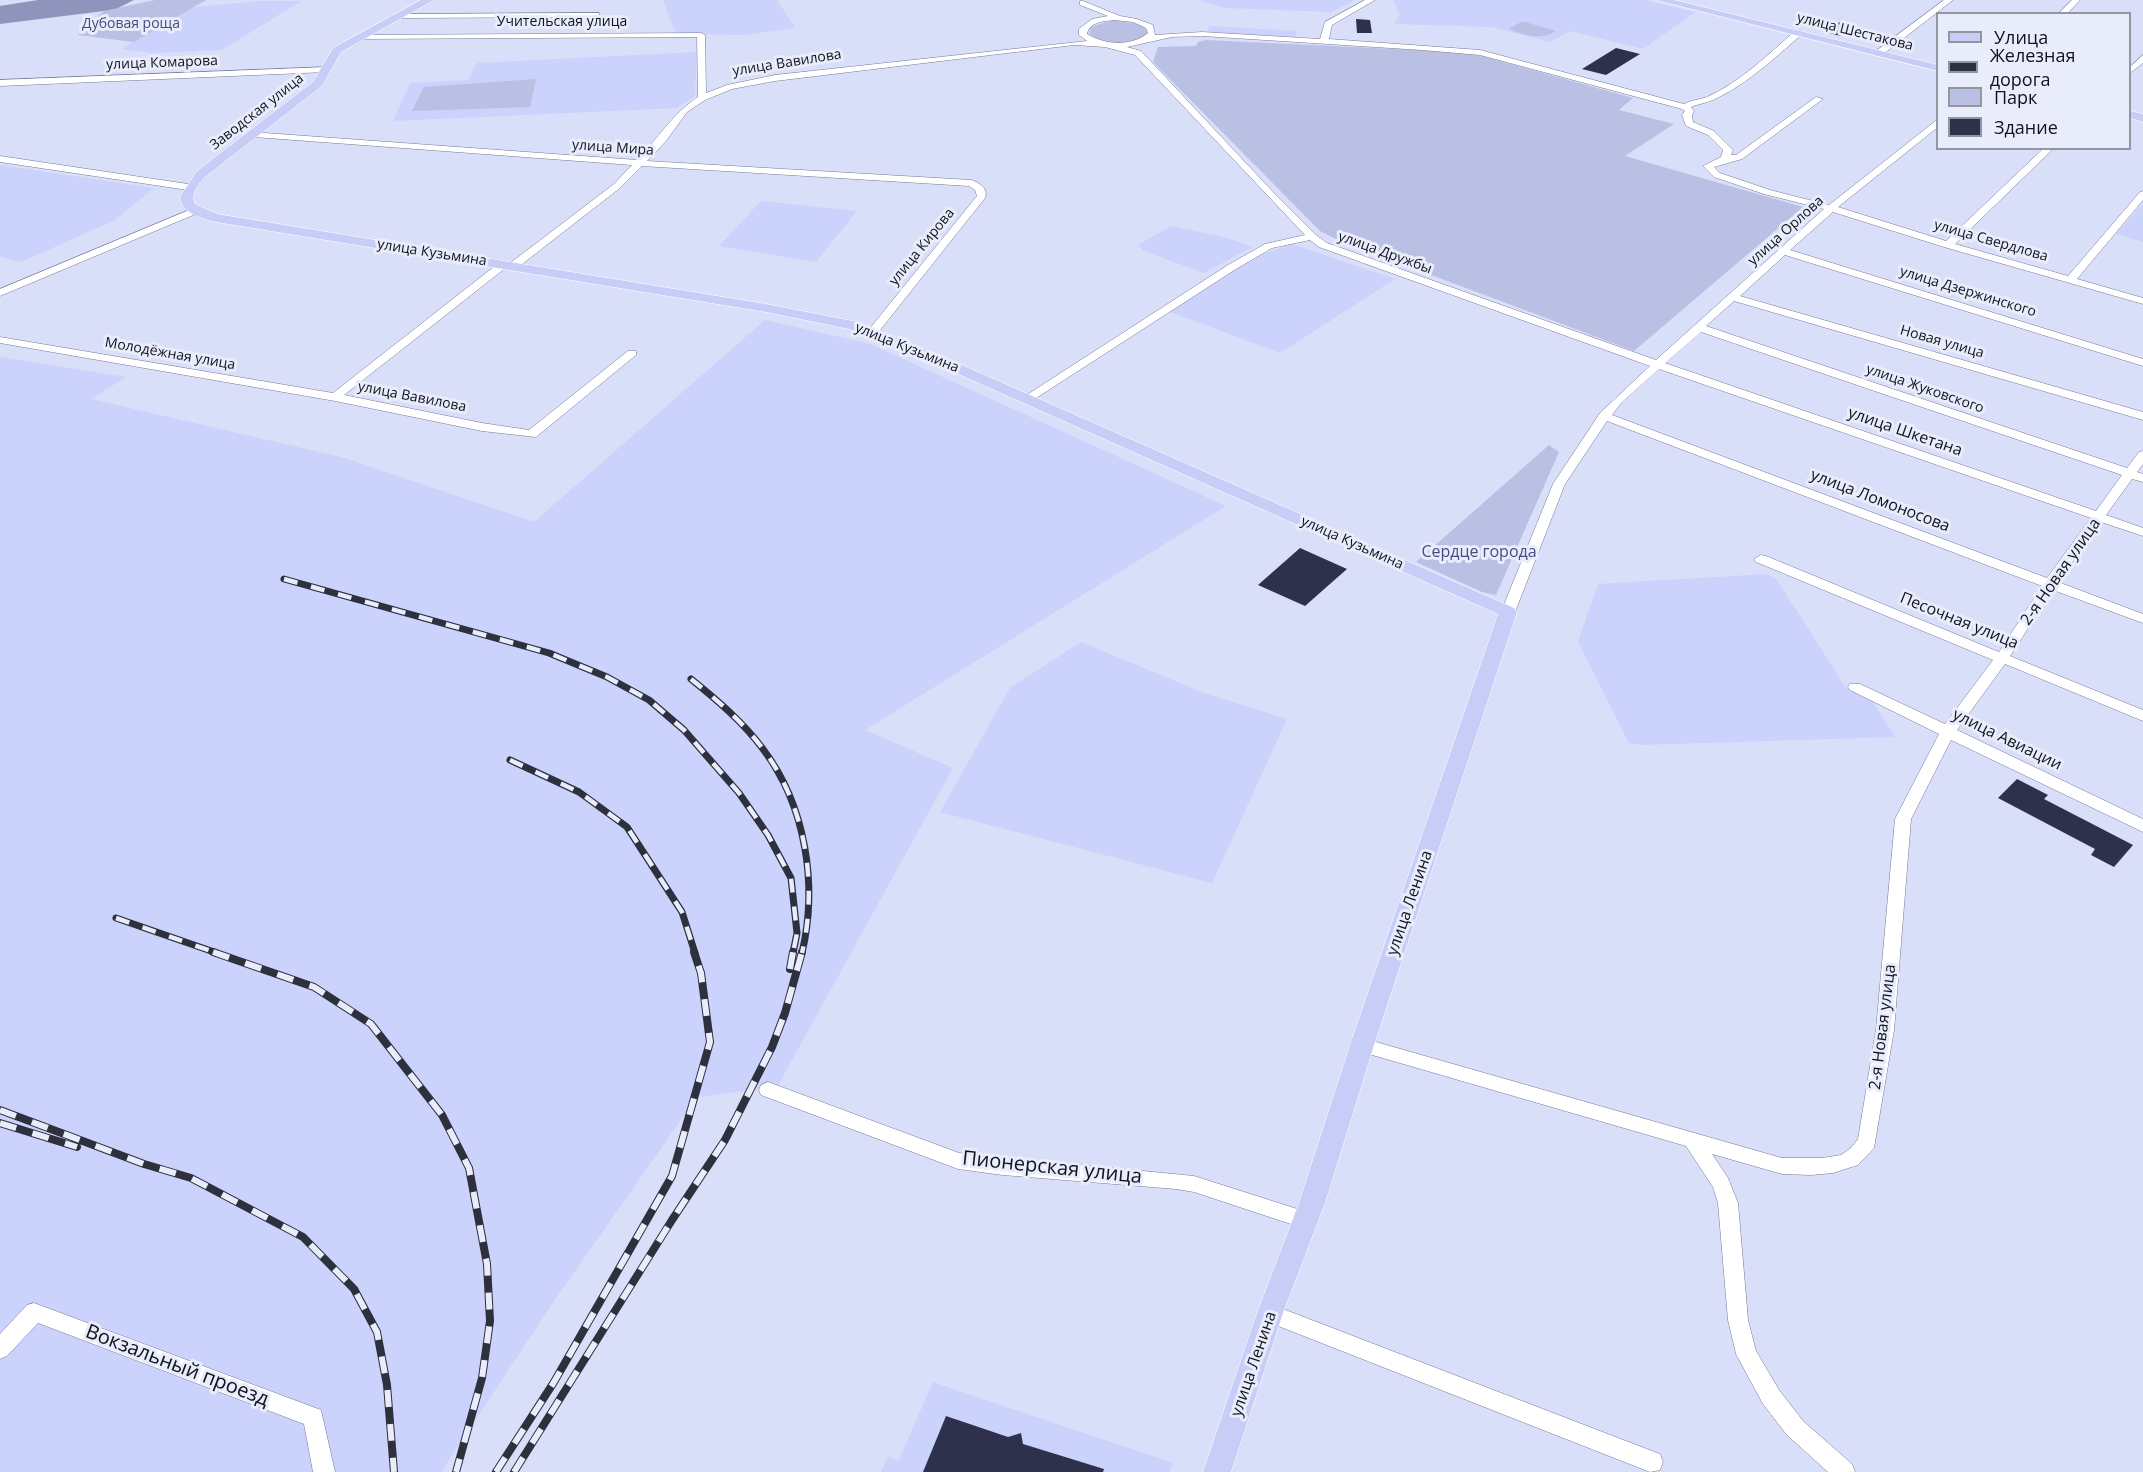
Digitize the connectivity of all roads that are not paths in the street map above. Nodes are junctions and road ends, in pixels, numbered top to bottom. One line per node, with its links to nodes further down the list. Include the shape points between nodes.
1 (429, 0): 9 (main road, Заводская улица)
2 (1371, 0): 17 (street, via 1328,24)
3 (1661, 0): 13 (main road, улица Шестакова)
4 (1949, 0): 21 (street)
5 (2076, 0): 7 (street)
6 (1081, 2): 10 (street); 12 (street, via 1088,16)
7 (2064, 12)
8 (596, 15): 9 (street)
9 (400, 16): 15 (main road, Заводская улица)
10 (1127, 19): 11 (street); 12 (street, via 1097,21)
11 (1141, 22): 14 (street); 16 (street, via 1152,30)
12 (1083, 29): 18 (street, via 1087,38); 19 (street, via 1074,39)
13 (1798, 33): 21 (main road, улица Шестакова); 29 (street, via 1712,97)
14 (1202, 34): 16 (street, улица Вавилова); 17 (street)
15 (360, 37): 24 (main road, Заводская улица, via 337,50); 27 (street, Учительская улица, via 701,35)
16 (1143, 40): 18 (street, улица Вавилова); 20 (street)
17 (1324, 41): 29 (street, via 1480,53)
18 (1103, 43): 19 (street, улица Вавилова); 20 (street)
19 (1060, 44): 27 (street, улица Вавилова, via 775,78 730,87)
20 (1138, 53): 41 (street, улица Дружбы)
21 (1879, 53): 23 (main road, улица Шестакова)
22 (2143, 58): 25 (street)
23 (1936, 67)
24 (326, 69): 26 (street, улица Комарова); 31 (main road, Заводская улица, via 318,84)
25 (2131, 71)
26 (0, 83)
27 (702, 99): 35 (street, улица Вавилова, via 684,110)
28 (1819, 99): 34 (street, via 1739,157)
29 (1685, 107): 34 (street, via 1690,111 1689,124 1717,137 1728,150)
30 (1936, 124): 39 (street, улица Орлова)
31 (254, 134): 35 (street, улица Мира); 37 (main road, Заводская улица)
32 (2048, 150): 42 (street)
33 (0, 159): 37 (street)
34 (1725, 159): 39 (street, улица Свердлова, via 1708,166 1709,170 1767,192)
35 (639, 163): 36 (street, улица Мира); 44 (street, улица Вавилова, via 617,186)
36 (971, 183): 50 (street, улица Кирова, via 981,190 982,196)
37 (188, 187): 40 (main road, via 186,199)
38 (2143, 194): 45 (street)
39 (1831, 208): 42 (street, улица Свердлова); 43 (street, улица Орлова)
40 (194, 210): 44 (main road, улица Кузьмина, via 216,218); 46 (street)
41 (1312, 237): 54 (street, улица Дружбы, via 1339,252); 56 (street, via 1269,246 1232,267)
42 (1948, 245): 45 (street, улица Свердлова)
43 (1783, 251): 47 (street, улица Орлова); 53 (street, улица Дзержинского)
44 (508, 265): 50 (main road, улица Кузьмина, via 816,317); 55 (street, улица Вавилова)
45 (2070, 280): 48 (street, улица Свердлова)
46 (0, 293)
47 (1733, 297): 49 (street, улица Орлова); 58 (street, Новая улица)
48 (2143, 301)
49 (1698, 327): 54 (street, улица Орлова); 60 (street, улица Жуковского)
50 (873, 332): 56 (main road, улица Кузьмина)
51 (0, 340): 55 (street, Молодёжная улица)
52 (632, 353): 55 (street, улица Вавилова, via 532,434)
53 (2143, 363)
54 (1656, 364): 57 (street, улица Ленина); 62 (street, улица Шкетана)
55 (335, 397)
56 (1026, 400): 66 (main road, улица Кузьмина)
57 (1604, 416): 65 (street, улица Ломоносова); 66 (street, улица Ленина, via 1559,484)
58 (2143, 416)
59 (2143, 455): 60 (street, 2-я Новая улица)
60 (2130, 474): 61 (street, улица Жуковского); 62 (street, 2-я Новая улица)
61 (2143, 478)
62 (2100, 517): 63 (street, улица Шкетана); 65 (street, 2-я Новая улица)
63 (2143, 532)
64 (1761, 559): 68 (street, Песочная улица)
65 (2050, 583): 67 (street, улица Ломоносова); 68 (street, 2-я Новая улица)
66 (1508, 612): 73 (main road, улица Ленина)
67 (2143, 619)
68 (2002, 658): 70 (street, Песочная улица); 71 (street, 2-я Новая улица)
69 (1855, 687): 71 (street, улица Авиации)
70 (2143, 716)
71 (1947, 730): 72 (street, улица Авиации); 75 (street, 2-я Новая улица, via 1903,819 1885,1030 1867,1142 1857,1155 1830,1165 1809,1167 1782,1166)
72 (2143, 826)
73 (1362, 1045): 75 (street, 2-я Новая улица); 76 (main road, улица Ленина)
74 (768, 1090): 76 (street, Пионерская улица, via 958,1161 1194,1184)
75 (1693, 1141): 82 (street, via 1721,1184 1728,1203 1738,1320 1746,1354 1795,1428)
76 (1306, 1220): 77 (main road, улица Ленина)
77 (1270, 1313): 79 (street); 81 (main road, улица Ленина)
78 (0, 1348): 80 (street, Вокзальный проезд, via 34,1312 313,1417)
79 (1652, 1462)
80 (324, 1472)
81 (1217, 1472)
82 (1844, 1472)

